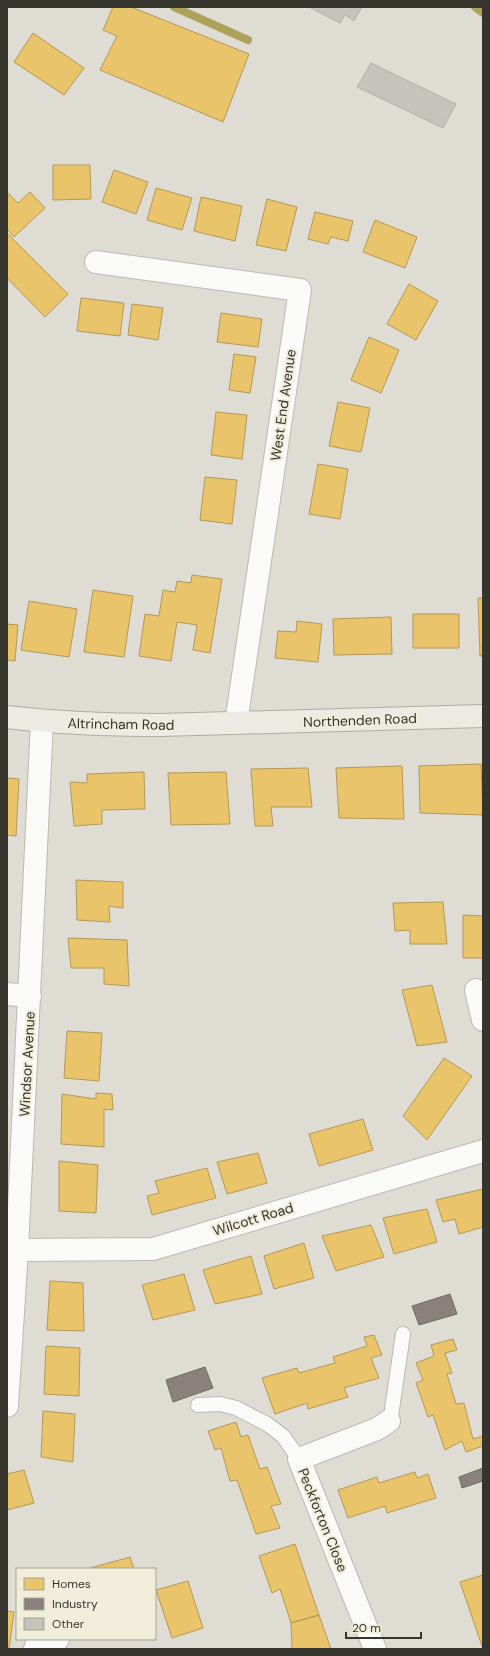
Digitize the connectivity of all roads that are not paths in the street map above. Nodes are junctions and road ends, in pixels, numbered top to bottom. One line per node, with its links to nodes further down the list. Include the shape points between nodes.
1 (96, 262): 5 (street, West End Avenue, via 300,290)
2 (483, 716): 5 (main road, Northenden Road)
3 (7, 717): 4 (main road, Altrincham Road)
4 (42, 721): 5 (main road, Altrincham Road, via 117,725); 8 (street, Windsor Avenue)
5 (236, 723)
6 (476, 990): 9 (street)
7 (7, 994): 8 (street)
8 (30, 996): 11 (street, Windsor Avenue)
9 (483, 1020)
10 (483, 1151): 11 (street, Wilcott Road, via 153,1249)
11 (18, 1250): 14 (street, Windsor Avenue)
12 (403, 1334): 15 (lane, via 392,1416)
13 (198, 1405): 16 (lane, via 220,1404 236,1408 267,1424 283,1436)
14 (7, 1406)
15 (389, 1421): 16 (street, Peckforton Close, via 376,1429)
16 (299, 1459): 19 (street, Peckforton Close)
17 (55, 1640): 18 (street, via 36,1646)
18 (35, 1649)
19 (375, 1649)

